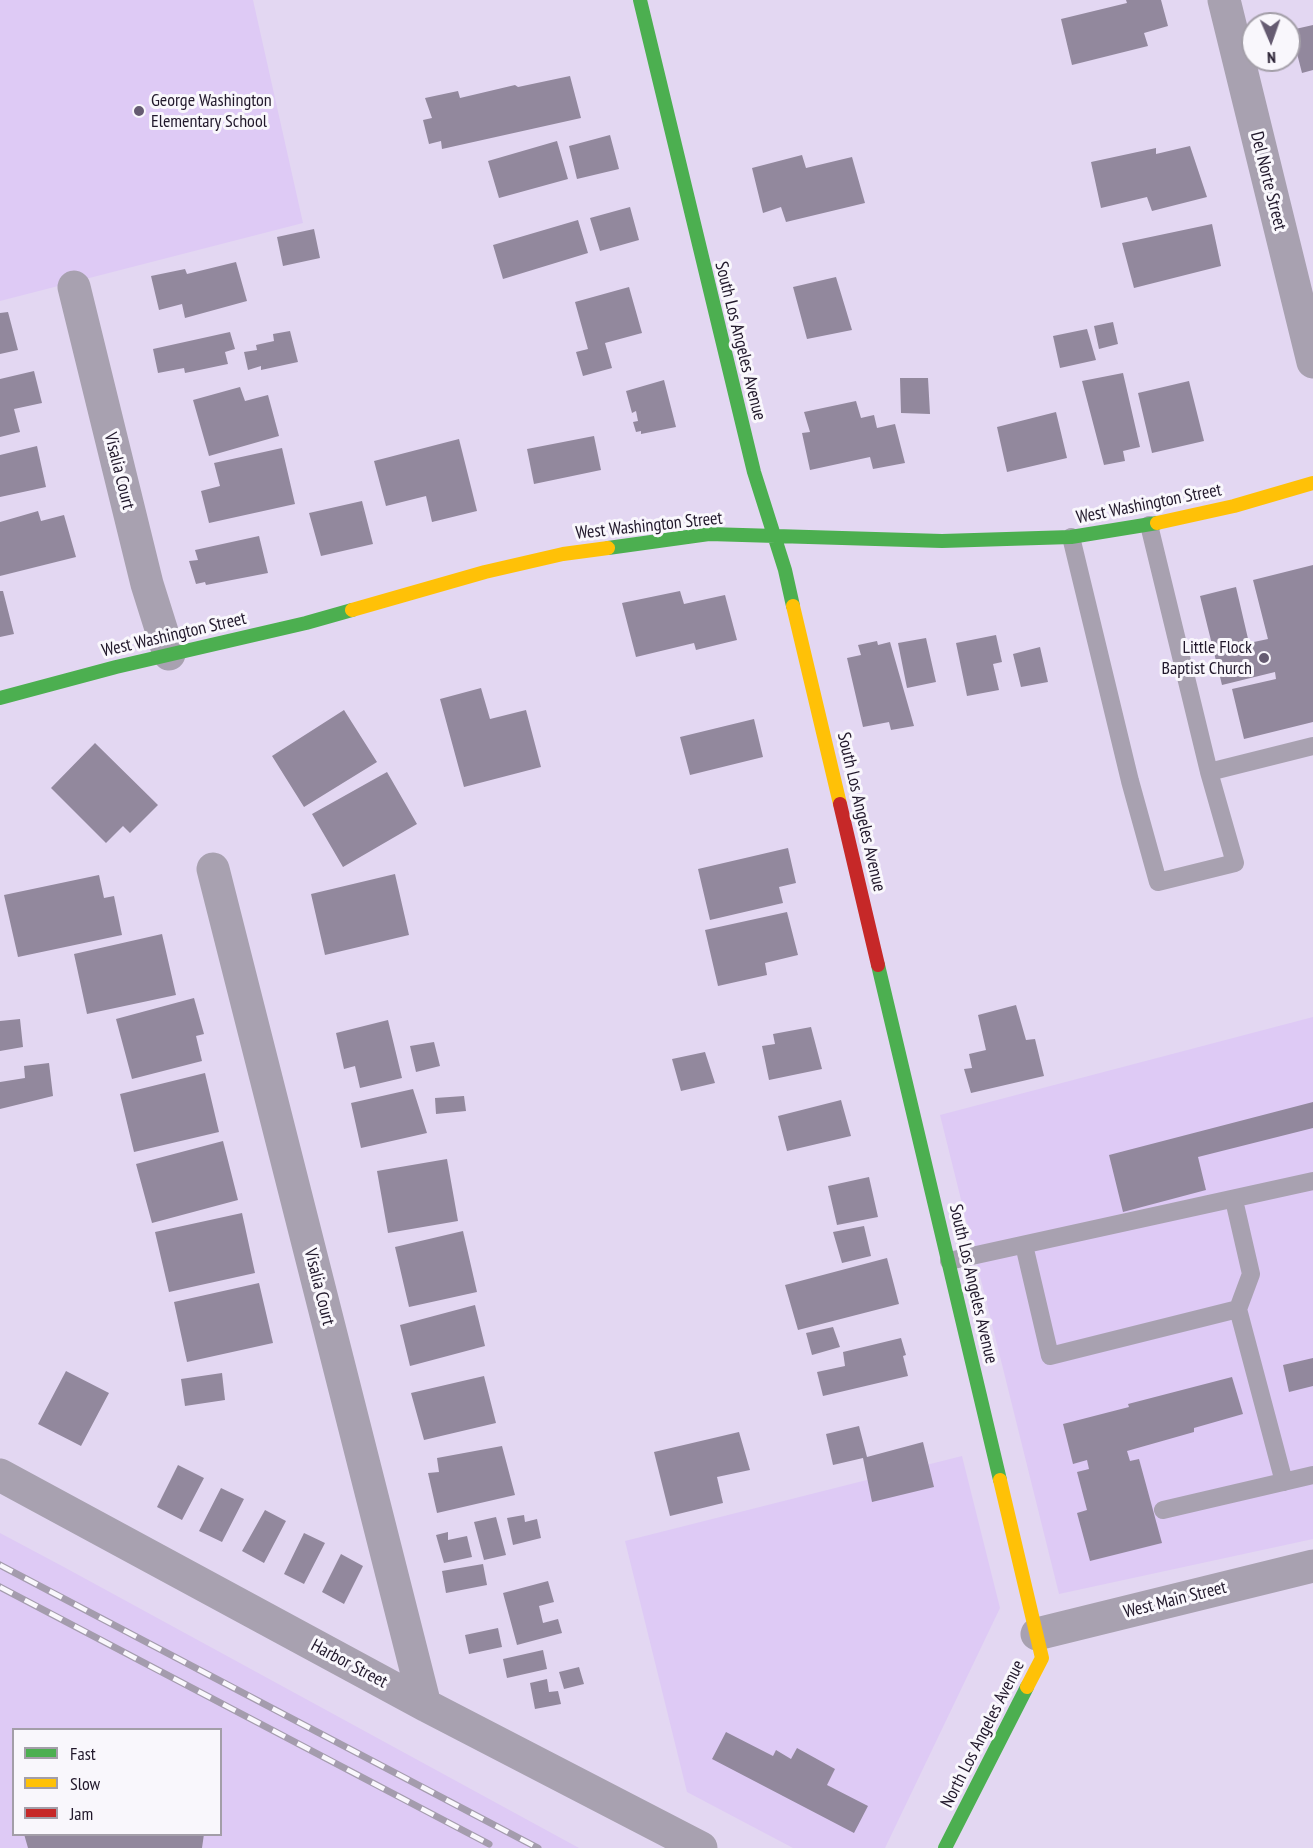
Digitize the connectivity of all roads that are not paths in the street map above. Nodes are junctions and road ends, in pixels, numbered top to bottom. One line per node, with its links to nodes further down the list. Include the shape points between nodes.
1 (640, 0): 7 (street, South Los Angeles Avenue, via 754,472)
2 (1224, 0): 4 (street, Del Norte Street)
3 (74, 287): 9 (street, Visalia Court, via 147,584)
4 (1313, 362)
5 (1313, 483): 6 (street, West Washington Street)
6 (1149, 525): 8 (street, West Washington Street); 12 (lane)
7 (774, 537): 8 (street, West Washington Street, via 942,541); 9 (street, West Washington Street, via 709,534 563,554 484,572 306,623); 17 (street, South Los Angeles Avenue)
8 (1071, 537): 12 (lane, via 1158,882 1235,863)
9 (169, 654): 10 (street, West Washington Street)
10 (0, 698)
11 (1313, 746): 12 (lane)
12 (1209, 772)
13 (213, 869): 25 (street, Visalia Court)
14 (1313, 1181): 15 (lane)
15 (1234, 1200): 16 (lane); 18 (lane, via 1251,1274)
16 (1024, 1245): 17 (lane); 18 (lane, via 1050,1356)
17 (949, 1261): 24 (street, South Los Angeles Avenue)
18 (1238, 1309): 21 (lane)
19 (0, 1475): 25 (street, Harbor Street)
20 (1313, 1475): 21 (lane)
21 (1284, 1482): 22 (lane)
22 (1162, 1510)
23 (1313, 1566): 24 (street, West Main Street)
24 (1037, 1634): 27 (street, North Los Angeles Avenue, via 1042,1658)
25 (425, 1705): 26 (street, Harbor Street)
26 (700, 1848)
27 (945, 1848)

